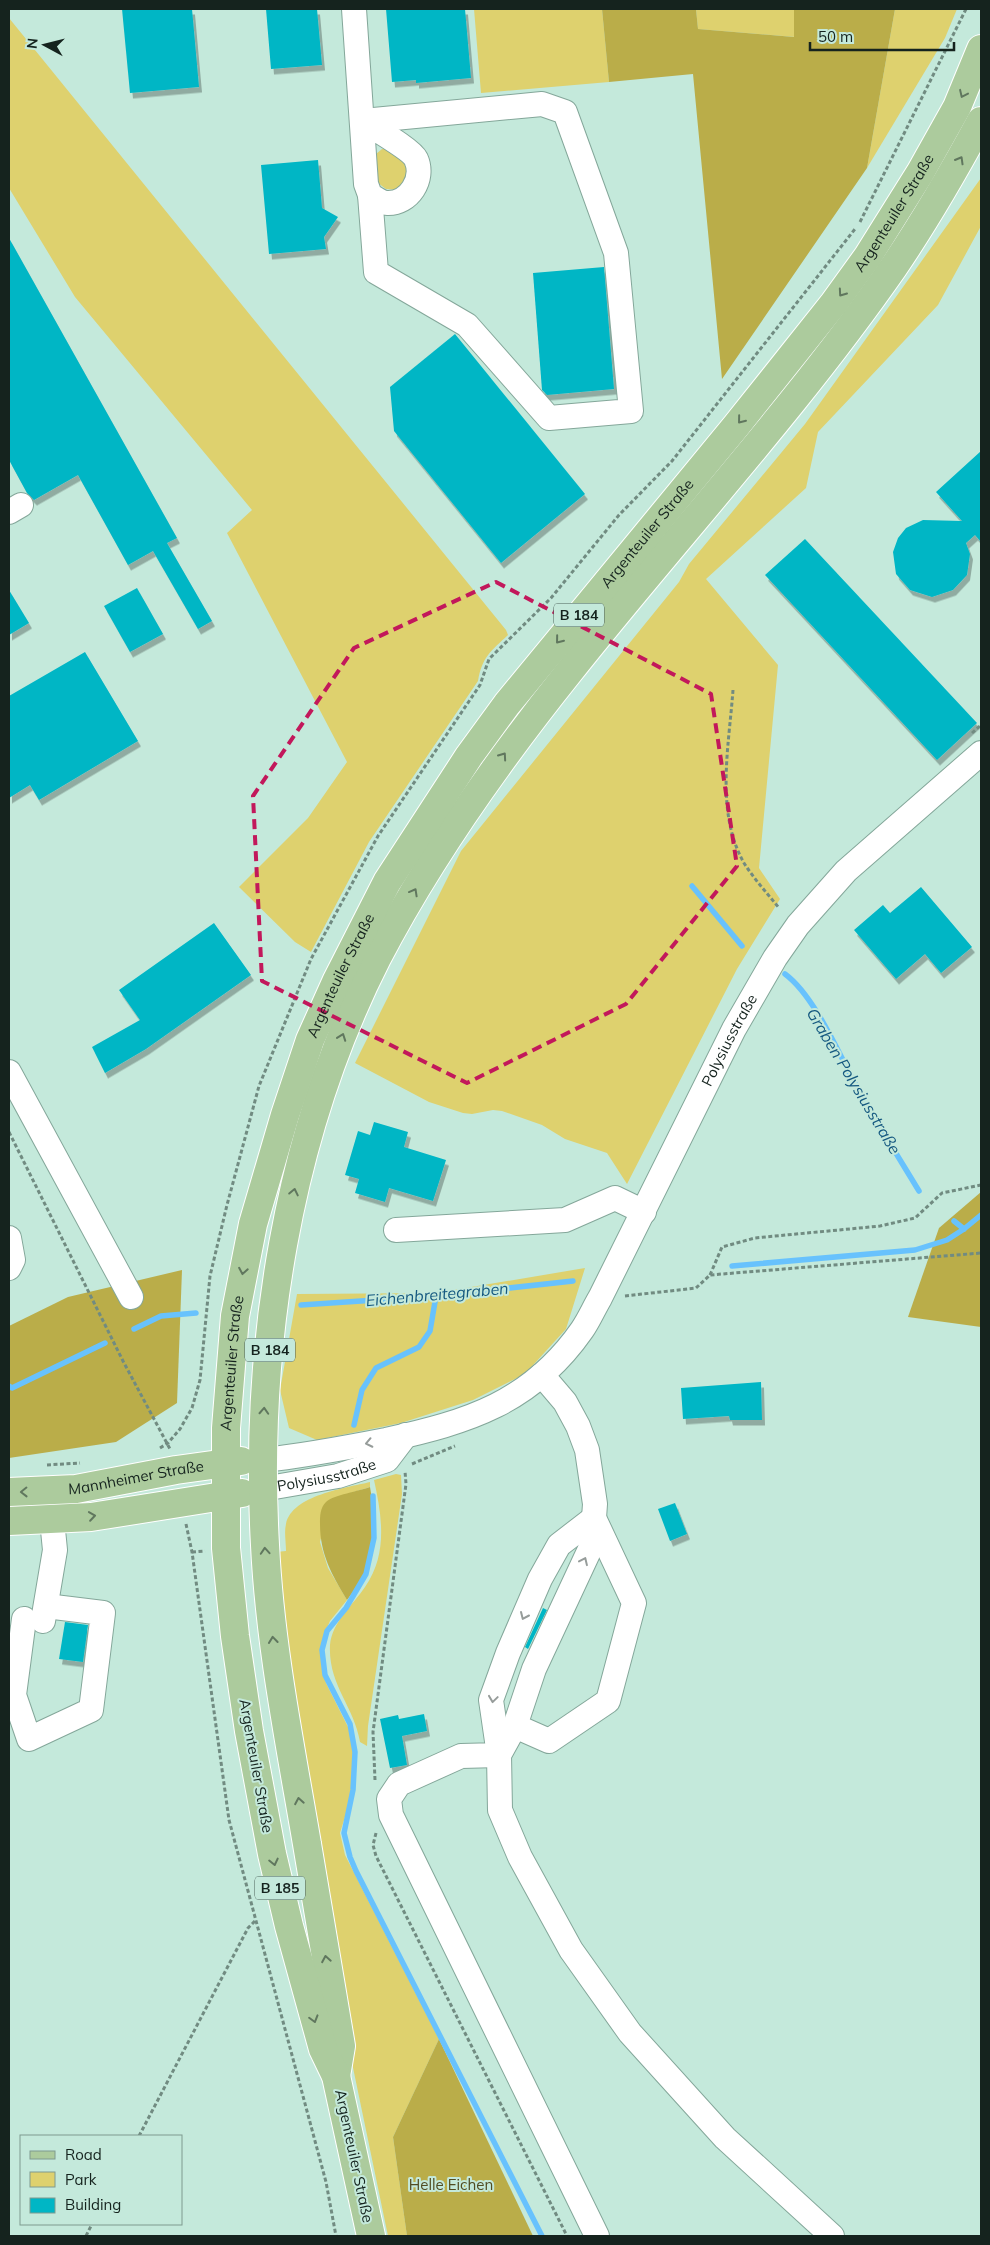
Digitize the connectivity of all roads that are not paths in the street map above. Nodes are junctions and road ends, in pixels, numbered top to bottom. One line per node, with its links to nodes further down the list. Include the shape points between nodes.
1 (354, 9): 3 (street)
2 (981, 50): 16 (main road, Argenteuiler Straße / B 184, one-way to 16, via 957,107 920,174 834,303 507,704 464,763 387,882 310,1040 253,1224 235,1316)
3 (362, 121): 5 (street, via 364,173); 5 (street, via 416,159 418,176 410,194 399,202 386,203); 5 (street, via 542,104 565,112 616,252 631,411 549,418 467,325 376,272)
4 (981, 121): 15 (main road, Argenteuiler Straße / B 184, one-way to 4, via 264,1407 273,1315 301,1160 345,1029 377,959 420,882 507,751 849,328 938,198)
5 (370, 195)
6 (981, 752): 8 (street, Polysiusstraße, via 865,853 798,925 753,994)
7 (9, 1072): 12 (street)
8 (644, 1212): 9 (street, via 615,1198 565,1220); 13 (street, Polysiusstraße, via 582,1330)
9 (396, 1230)
10 (9, 1238): 11 (street, via 13,1260)
11 (9, 1268)
12 (130, 1297)
13 (542, 1375): 14 (street, Polysiusstraße, via 500,1405 472,1418); 20 (street, via 565,1402 587,1450)
14 (406, 1435): 15 (street, Polysiusstraße, one-way to 15, via 314,1454); 17 (street, Polysiusstraße, via 387,1460 338,1476)
15 (263, 1460): 16 (main road, Mannheimer Straße); 17 (main road, Argenteuiler Straße / B 184)
16 (225, 1462): 18 (main road, Mannheimer Straße, one-way to 18, via 76,1489); 19 (main road, Argenteuiler Straße / B 184)
17 (263, 1490): 19 (main road, Mannheimer Straße); 27 (main road, Argenteuiler Straße / B 185, one-way to 17, via 341,2046 275,1656 264,1544)
18 (9, 1492)
19 (225, 1496): 21 (main road, Mannheimer Straße, one-way to 19); 27 (main road, Argenteuiler Straße / B 185, one-way to 27, via 226,1548 235,1636 260,1790 289,1926 323,2049)
20 (594, 1518): 25 (street, one-way to 20, via 534,1669 590,1549); 25 (street, via 634,1603 608,1701 549,1741); 26 (street, one-way to 26, via 559,1545 540,1579 508,1653 491,1700)
21 (52, 1520): 22 (main road, Mannheimer Straße); 23 (street, via 54,1550)
22 (9, 1521)
23 (46, 1606): 24 (street, via 44,1621); 24 (street, via 103,1613 92,1710 29,1739 14,1695)
24 (16, 1618)
25 (515, 1726): 26 (street)
26 (499, 1755): 29 (street, via 462,1756 398,1784 389,1799 392,1815); 30 (street, via 500,1810 520,1857 571,1950 630,2033 725,2138)
27 (336, 2076): 28 (main road, Argenteuiler Straße / B 185)
28 (370, 2236)
29 (597, 2236)
30 (832, 2236)

